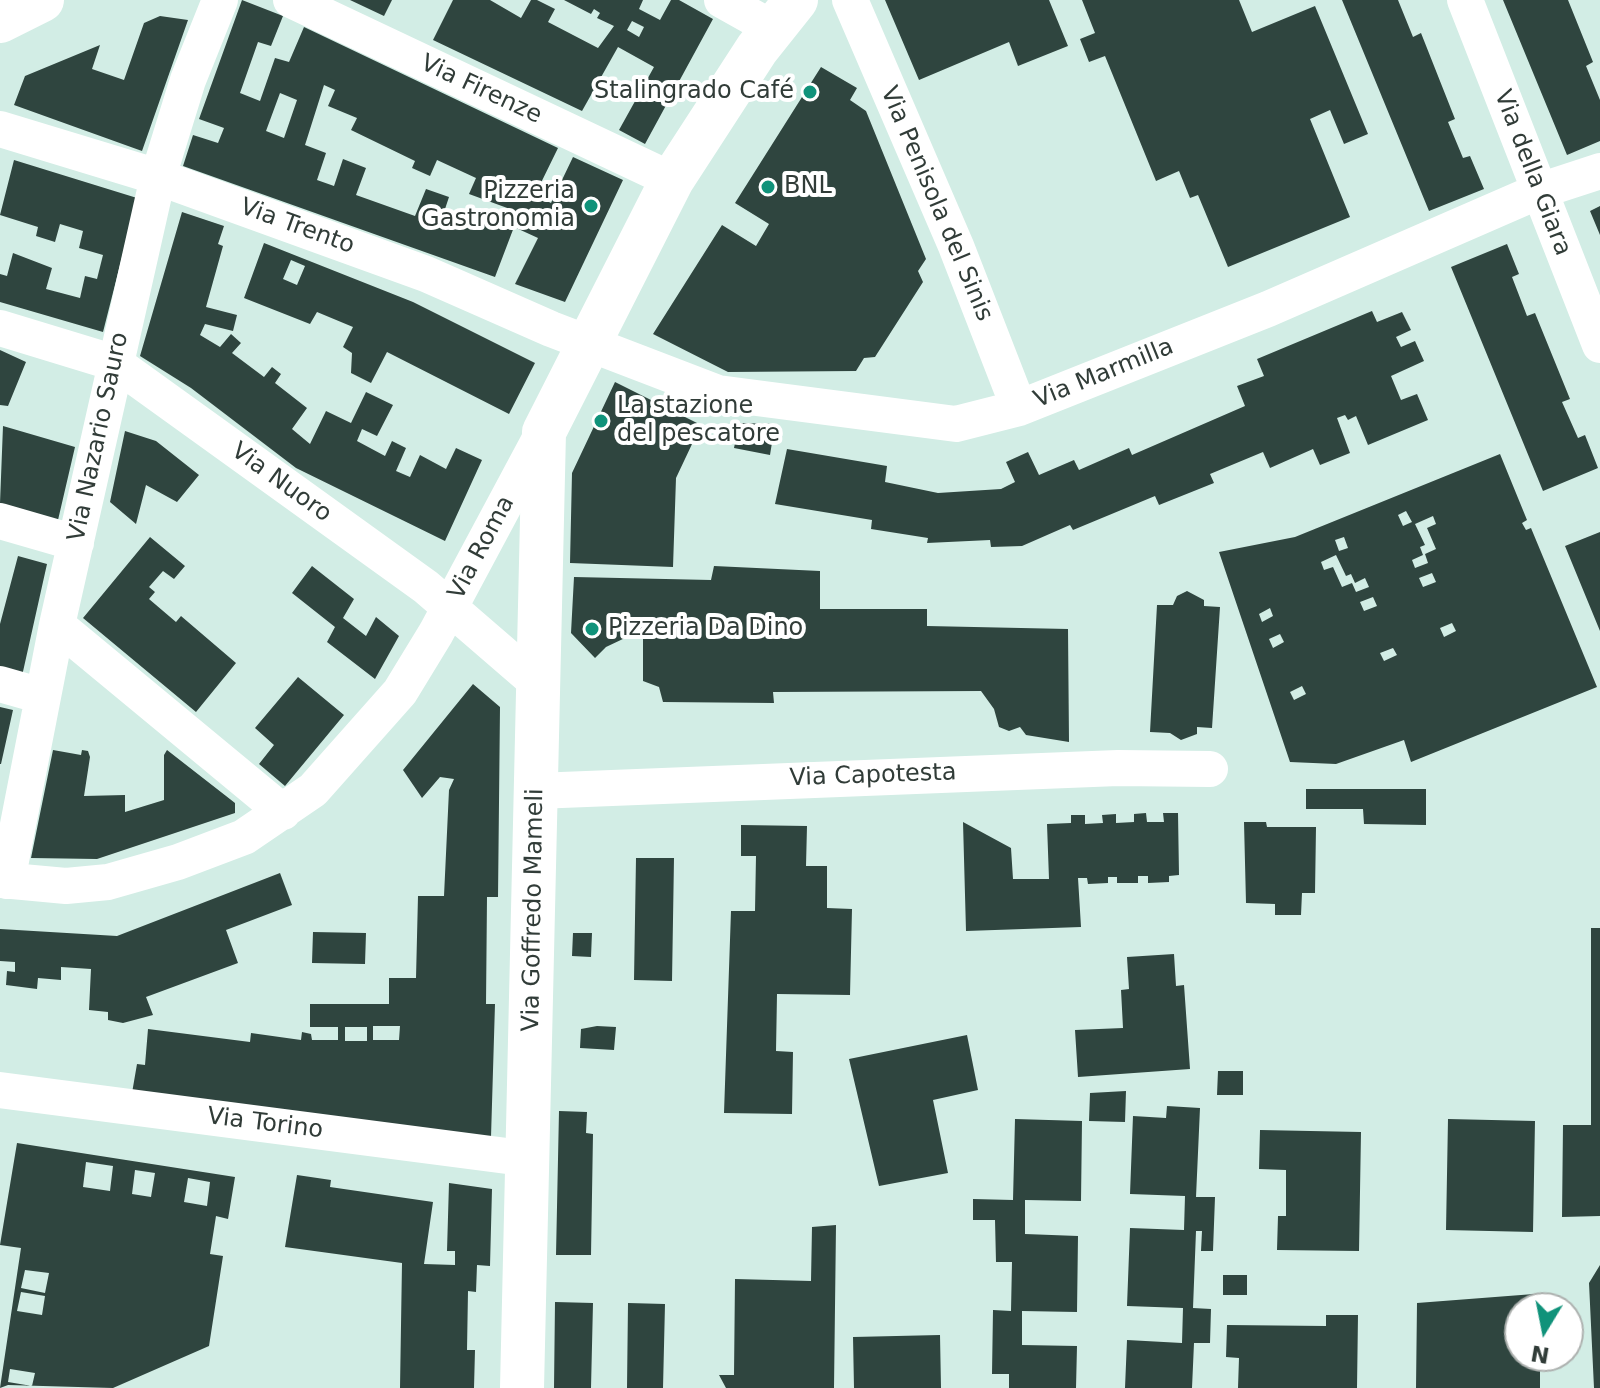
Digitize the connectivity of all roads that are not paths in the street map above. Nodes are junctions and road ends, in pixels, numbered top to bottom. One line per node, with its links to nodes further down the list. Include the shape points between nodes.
1 (42, 0): 8 (main road)
2 (220, 0): 11 (street, Via Nazario Sauro)
3 (291, 0): 12 (street, Via Firenze)
4 (722, 0): 7 (street)
5 (850, 0): 18 (street, Via Penisola del Sinis)
6 (1465, 0): 13 (street, Via della Giara)
7 (784, 14): 12 (main road, Via Roma)
8 (0, 21)
9 (0, 129): 11 (street, Via Trento)
10 (1600, 171): 13 (street, Via Marmilla)
11 (158, 177): 15 (street, Via Trento, via 426,274); 17 (street, Via Nazario Sauro)
12 (672, 180): 15 (main road, Via Roma)
13 (1539, 191): 16 (street, Via della Giara); 18 (street, Via Marmilla, via 1268,309)
14 (0, 328): 17 (street, Via Nuoro)
15 (587, 342): 18 (street, Via Marmilla, via 718,393 956,424); 19 (main road, Via Roma)
16 (1600, 345)
17 (115, 363): 21 (street, Via Nazario Sauro); 22 (street, Via Nuoro)
18 (1019, 408)
19 (544, 432): 22 (street, Via Roma); 24 (main road, Via Goffredo Mameli)
20 (0, 521): 21 (street)
21 (76, 543): 23 (street, Via Nazario Sauro)
22 (450, 606): 24 (street, Via Nuoro); 29 (street, Via Roma, via 400,692 313,790)
23 (57, 625): 26 (street, Via Nazario Sauro); 29 (street)
24 (536, 682): 28 (main road, Via Goffredo Mameli)
25 (0, 684): 26 (street)
26 (42, 696): 30 (street, Via Nazario Sauro)
27 (1210, 769): 28 (street, Via Capotesta, via 1118,768)
28 (536, 791): 32 (main road, Via Goffredo Mameli)
29 (283, 812): 30 (street, Via Roma, via 244,837 108,882 66,886)
30 (3, 880)
31 (0, 1090): 32 (street, Via Torino)
32 (530, 1159): 33 (main road, Via Goffredo Mameli)
33 (522, 1388)

